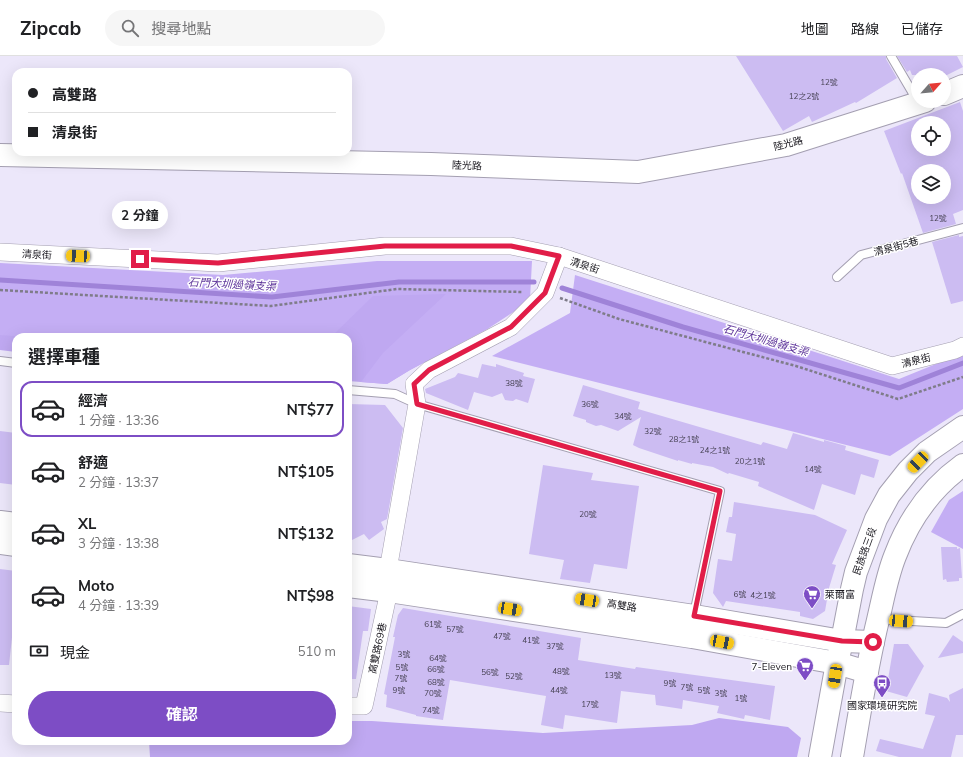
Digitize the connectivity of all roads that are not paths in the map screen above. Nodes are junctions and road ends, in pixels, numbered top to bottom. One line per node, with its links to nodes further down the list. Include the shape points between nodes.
1 (892, 56): 2 (lane)
2 (911, 85)
3 (963, 86): 4 (street)
4 (951, 91)
5 (911, 105): 8 (street, 陸光路, via 786,145 638,172 431,164)
6 (0, 155): 7 (street, 陸光路)
7 (12, 155)
8 (48, 156)
9 (963, 228): 12 (lane, 清泉街5巷, via 861,255)
10 (0, 252): 11 (street, 清泉街, via 218,263 385,246 511,246)
11 (559, 256): 13 (street, 清泉街, via 892,366); 17 (street, 高雙路69巷, via 545,293 511,327 429,370 414,384)
12 (837, 278)
13 (963, 346)
14 (0, 361): 15 (lane)
15 (12, 362)
16 (352, 390): 17 (lane, via 395,394)
17 (417, 404): 25 (street, 高雙路69巷); 29 (lane, via 720,491)
18 (963, 427): 30 (street, 民族路三段, via 927,452 889,495 876,520 856,572)
19 (963, 465): 28 (street, via 940,484 922,504 906,529 894,557)
20 (0, 522): 21 (street)
21 (12, 524)
22 (0, 543): 23 (street)
23 (12, 544)
24 (352, 566): 25 (street, 高雙路)
25 (388, 580): 26 (street, 高雙路); 29 (street, 高雙路); 36 (street, 高雙路69巷)
26 (352, 585)
27 (963, 614): 28 (lane, via 946,623)
28 (878, 620): 31 (street)
29 (693, 626): 30 (street, 高雙路); 32 (street, 高雙路)
30 (842, 641): 31 (street, 高雙路); 32 (street, 民族路三段)
31 (873, 642): 33 (street)
32 (837, 663): 33 (street, 高雙路); 37 (street, 民族路三段)
33 (867, 672): 38 (street)
34 (0, 704): 35 (street)
35 (12, 704)
36 (356, 706)
37 (820, 757)
38 (852, 757)

